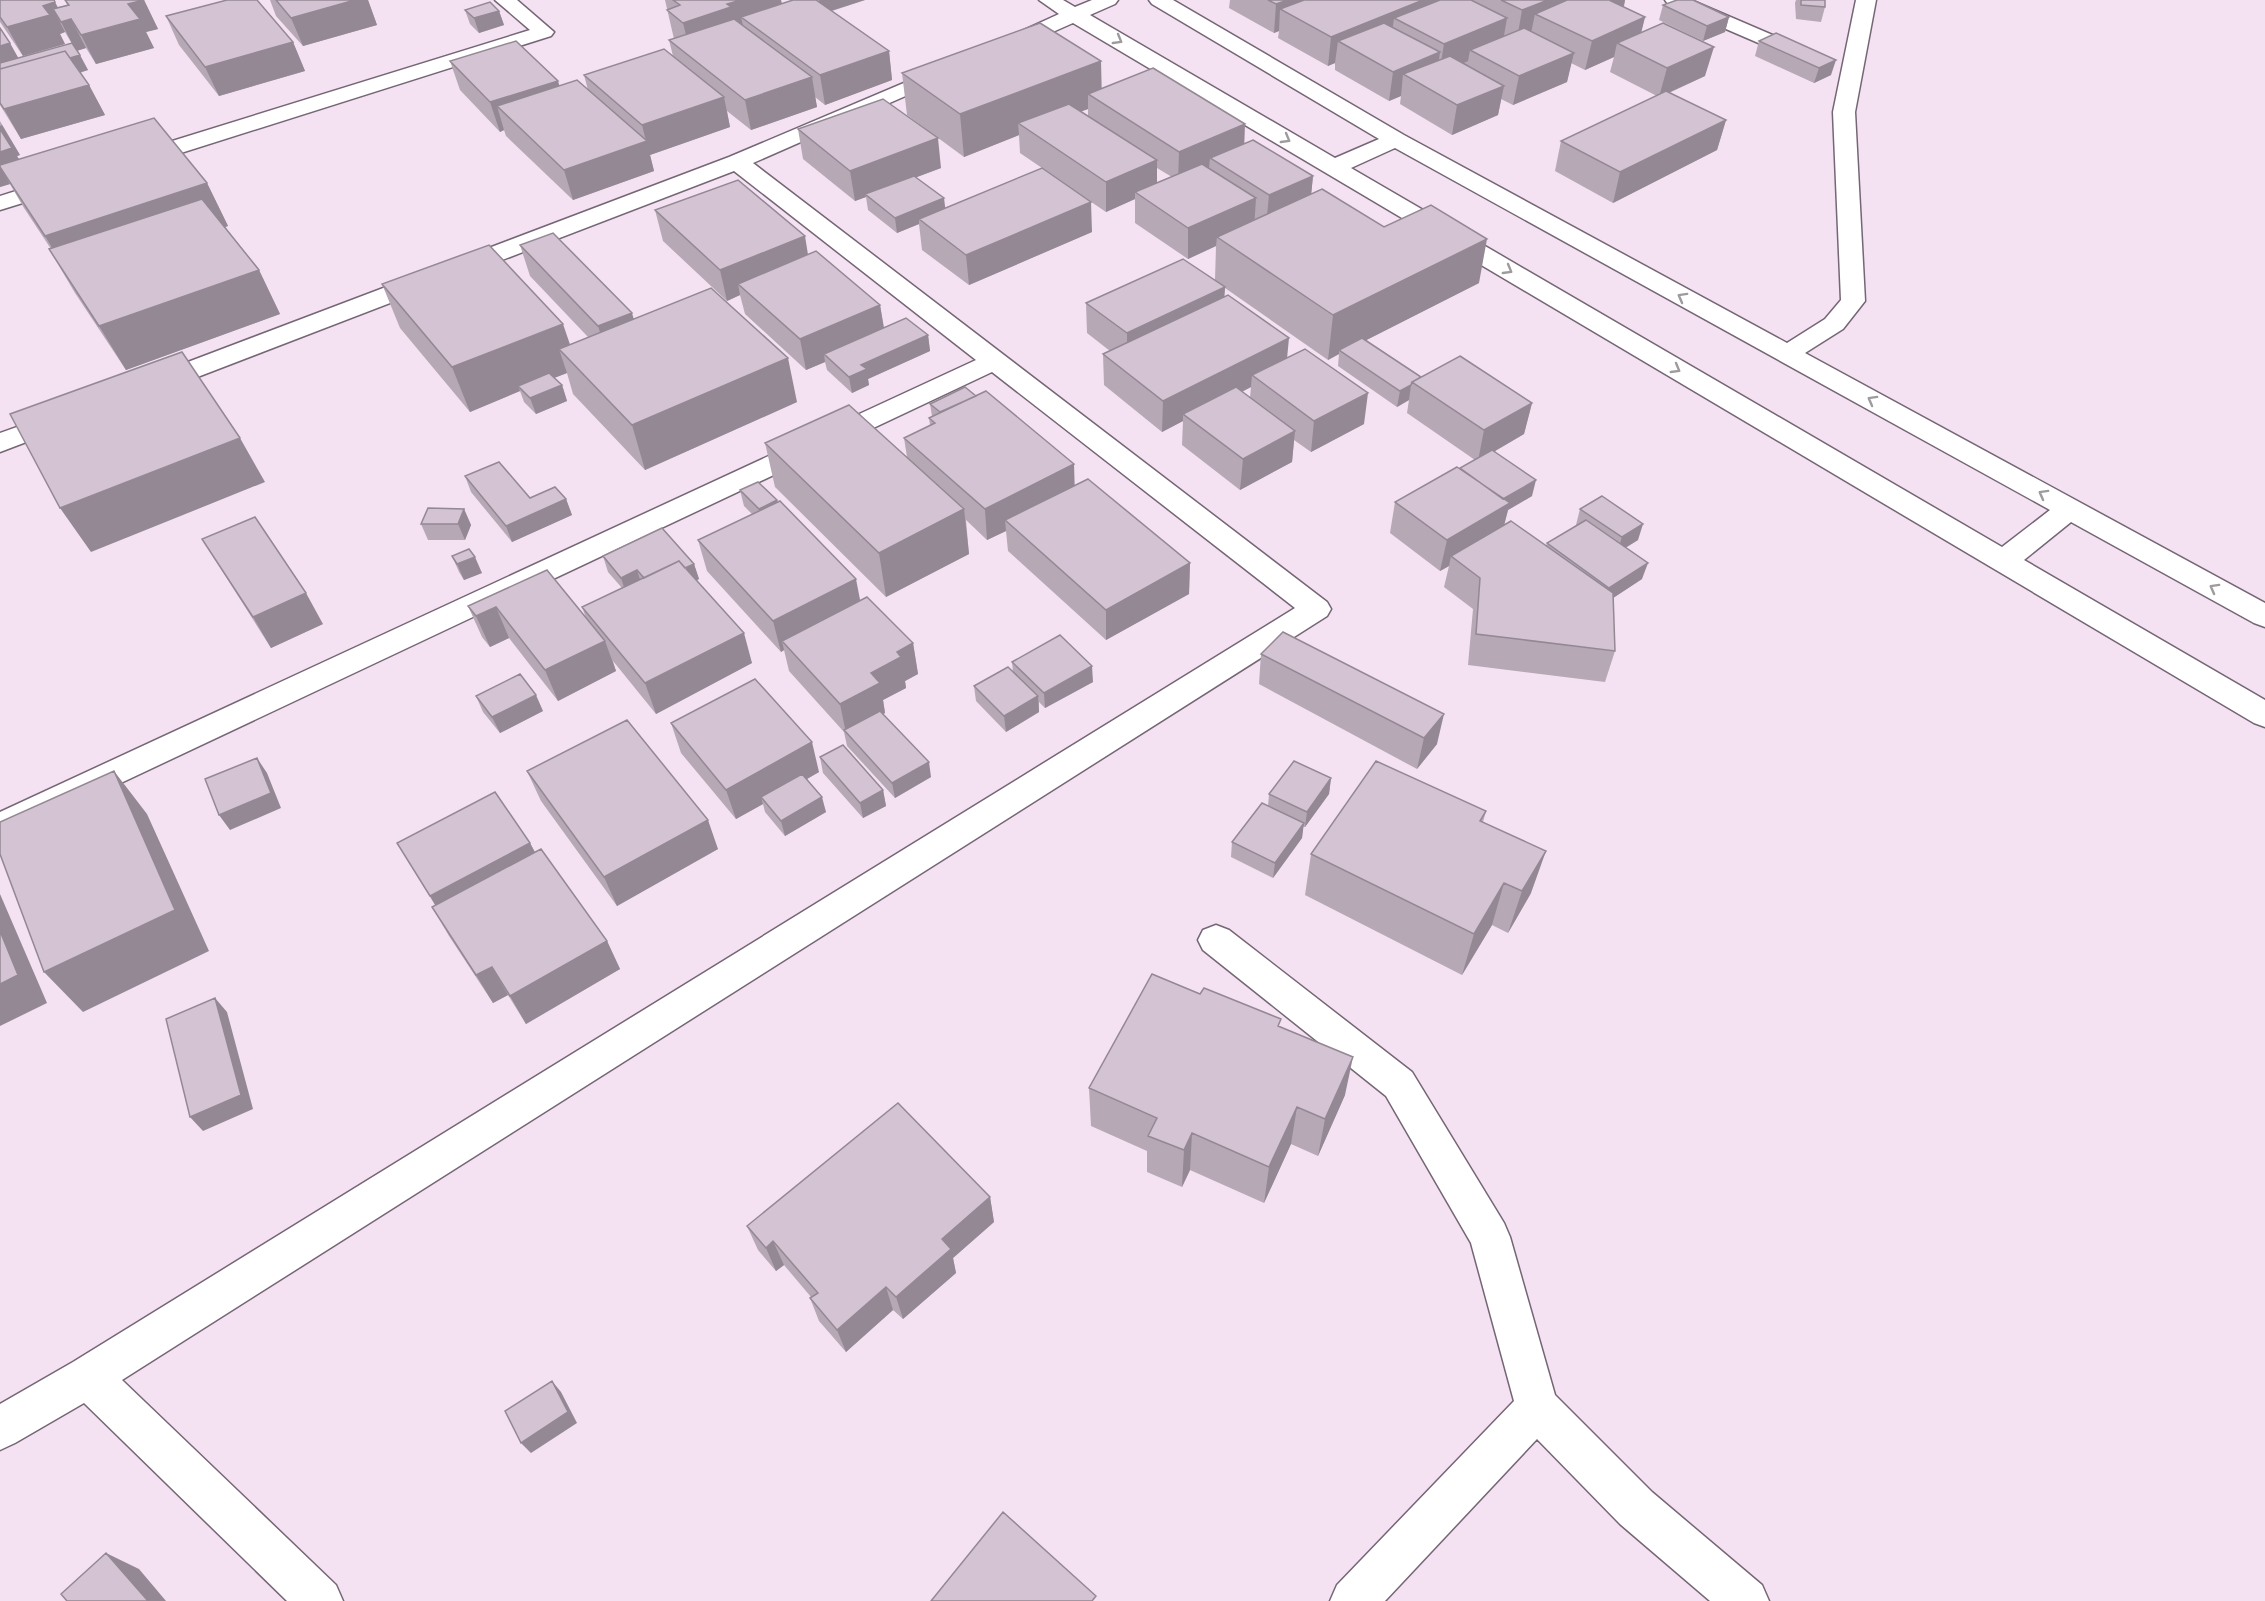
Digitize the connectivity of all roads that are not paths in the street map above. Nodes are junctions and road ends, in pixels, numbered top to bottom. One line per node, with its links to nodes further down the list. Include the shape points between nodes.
1 (506, 0): 13 (street, via 544,32)
2 (1049, 0): 7 (street)
3 (1108, 0): 7 (street)
4 (1159, 0): 11 (street)
5 (1676, 0): 10 (street)
6 (1866, 0): 10 (street)
7 (1076, 16): 8 (street); 14 (street, one-way to 14)
8 (988, 53)
9 (966, 63): 12 (street)
10 (1851, 75): 17 (street, via 1844,112 1853,301 1834,324)
11 (1396, 140): 14 (street); 17 (street, one-way to 11)
12 (737, 162): 18 (street); 19 (street)
13 (113, 167)
14 (1334, 167): 23 (street, one-way to 23)
15 (79, 178): 16 (street)
16 (0, 203)
17 (1787, 354): 22 (street, one-way to 17)
18 (994, 360): 26 (street); 28 (street, via 1316,609)
19 (134, 392)
20 (78, 413): 21 (street)
21 (0, 443)
22 (2070, 509): 23 (street); 24 (street, one-way to 22)
23 (2003, 561): 25 (street)
24 (2265, 616)
25 (2265, 715)
26 (0, 826)
27 (1216, 940): 29 (street, via 1399,1084 1490,1237)
28 (88, 1377): 30 (street); 31 (street)
29 (1537, 1408): 32 (street); 33 (street, via 1636,1508)
30 (0, 1428)
31 (320, 1601)
32 (1353, 1601)
33 (1746, 1601)

